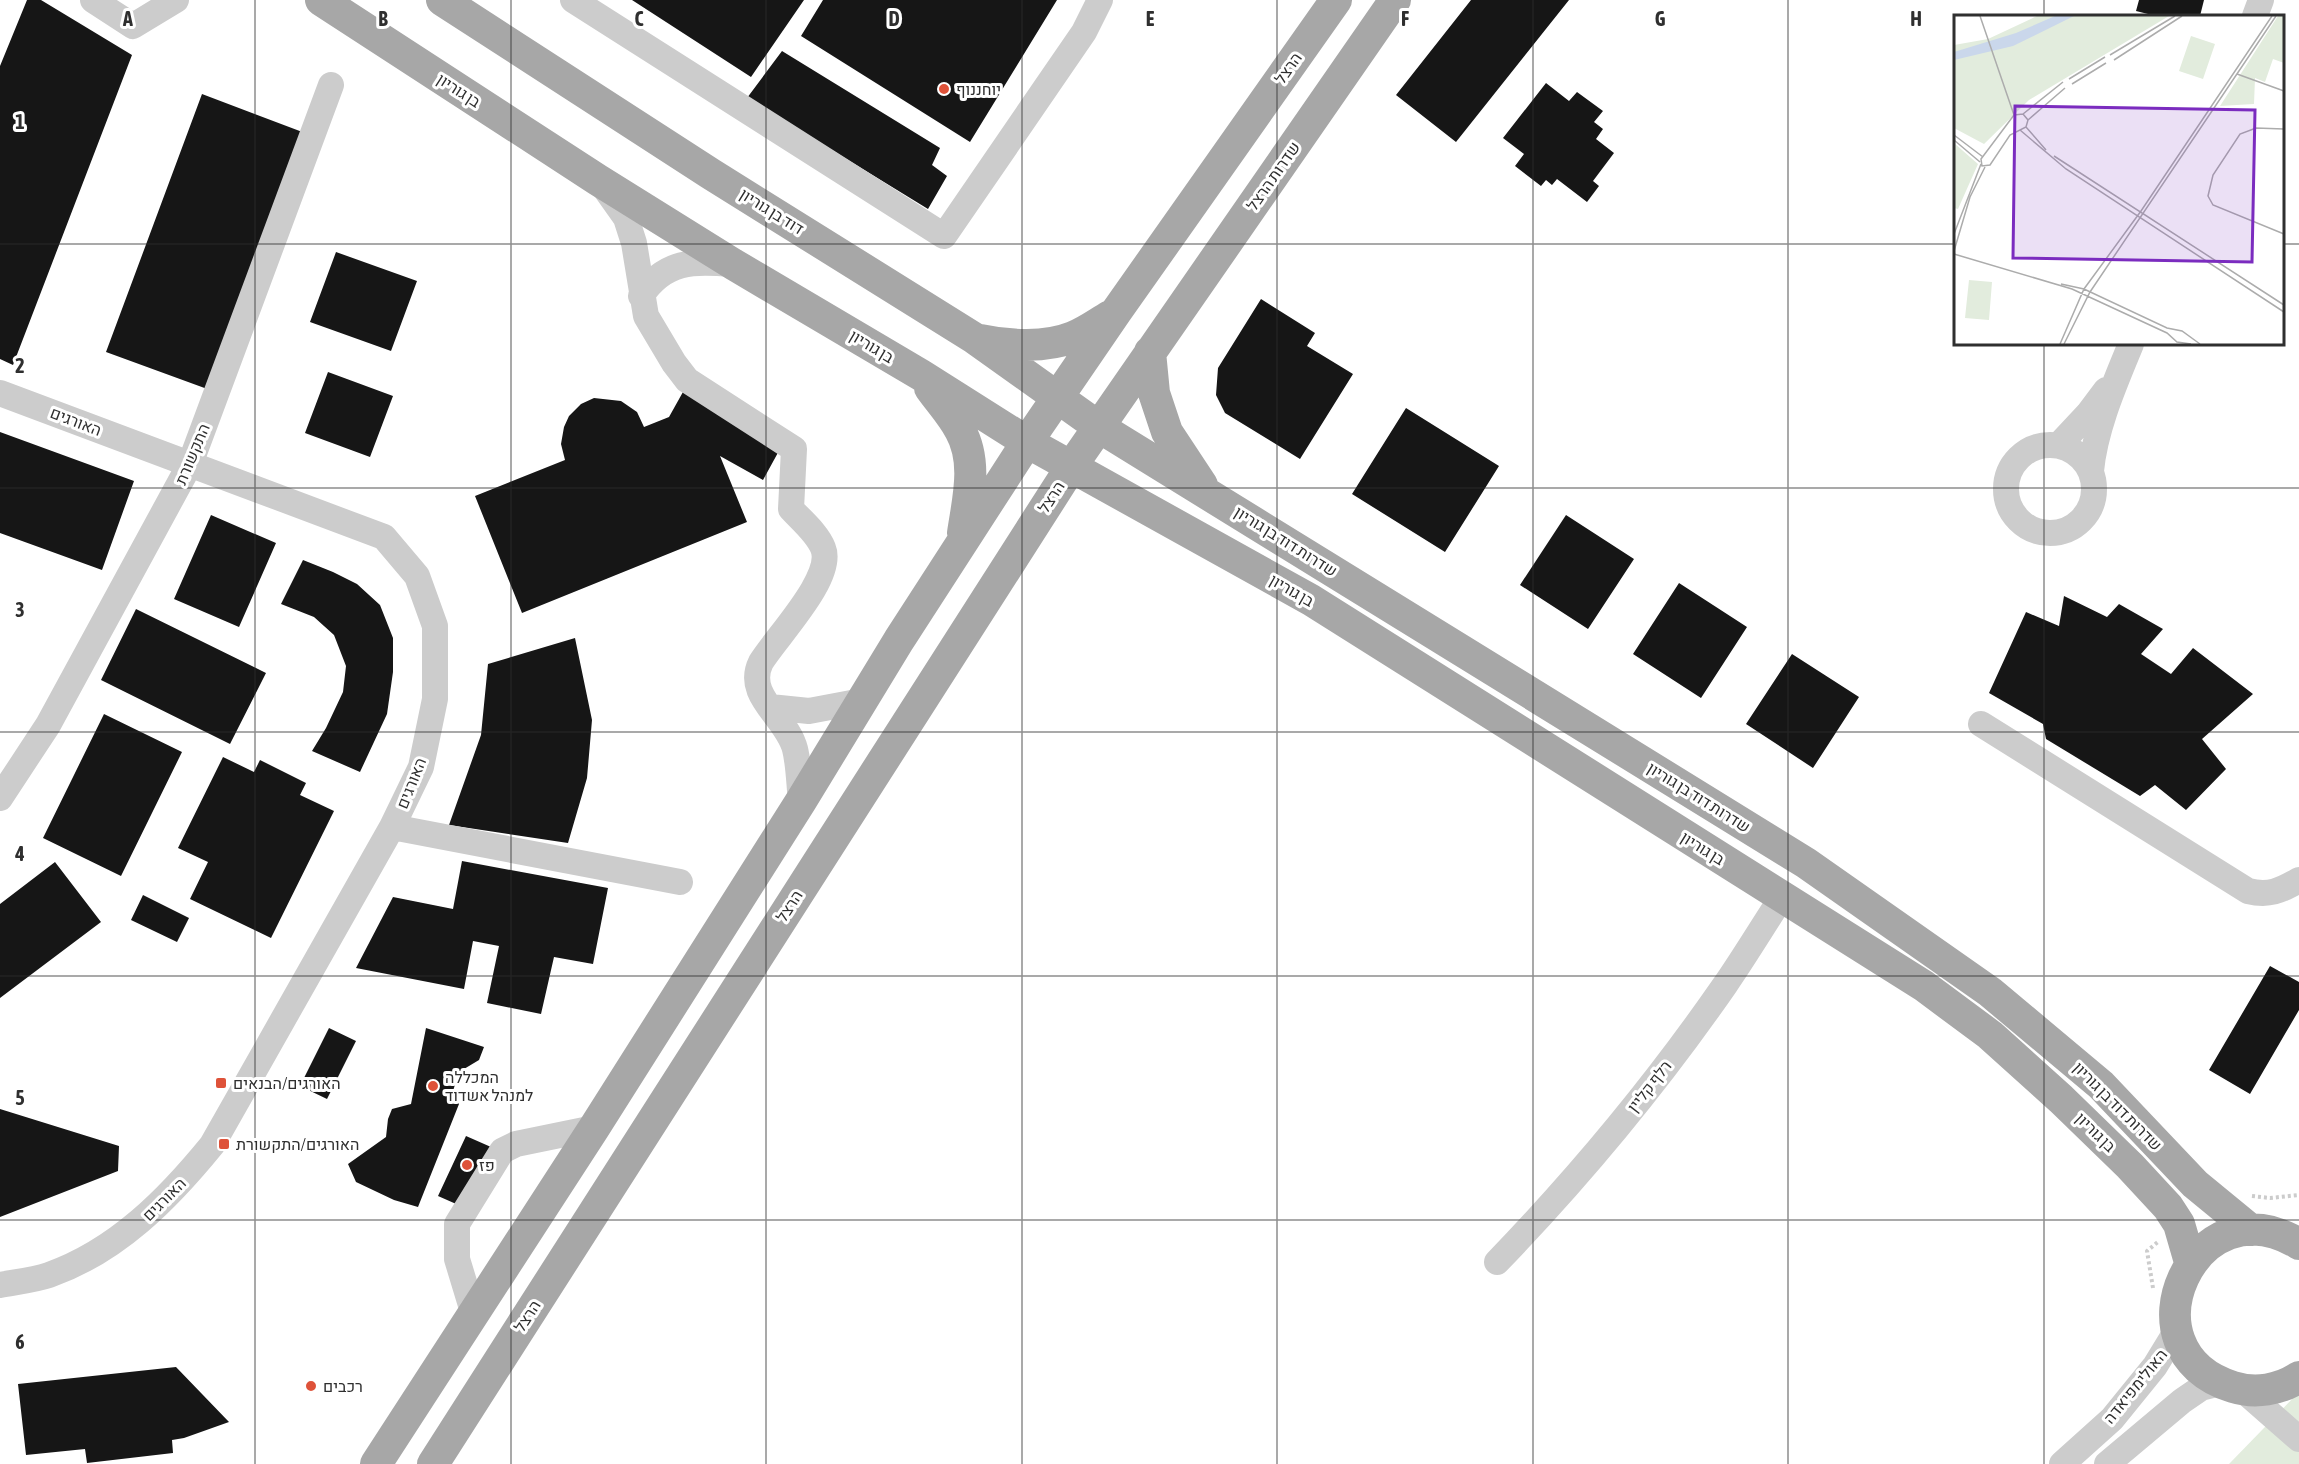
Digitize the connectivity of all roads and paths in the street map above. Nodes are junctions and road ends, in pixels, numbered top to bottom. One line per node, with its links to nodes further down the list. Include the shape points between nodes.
1 (93, 0): 2 (street, via 133,26)
2 (176, 0)
3 (321, 0): 12 (main road, בן גוריון)
4 (441, 0): 16 (main road, דוד בן גוריון)
5 (573, 0): 6 (street, via 944,236 1084,32)
6 (1100, 0)
7 (1336, 0): 15 (main road, הרצל)
8 (1395, 0): 18 (main road, שדרות הרצל)
9 (2260, 0): 10 (street)
10 (2255, 15)
11 (331, 85): 26 (street, התקשורת)
12 (598, 180): 13 (main road, בן גוריון); 14 (street, via 626,218 634,243)
13 (733, 264): 14 (street, via 686,263 664,271); 20 (main road, בן גוריון)
14 (641, 296): 32 (street, via 658,339 687,380 794,450 791,509 820,540 826,563 819,582 757,669 758,689)
15 (1116, 312): 16 (main road, via 1071,338 1022,345); 22 (main road)
16 (974, 338): 22 (main road, דוד בן גוריון)
17 (2131, 345): 19 (street)
18 (1150, 352): 23 (main road, הרצל); 29 (main road, via 1154,393 1167,432)
19 (2119, 373): 25 (street); 28 (street)
20 (921, 375): 24 (main road, בן גוריון); 30 (main road, via 967,446 970,488)
21 (0, 393): 26 (street, האורגים)
22 (1058, 399): 23 (main road, דוד בן גוריון); 24 (main road)
23 (1100, 427): 27 (main road, הרצל); 29 (main road, שדרות דוד בן גוריון)
24 (1027, 442): 27 (main road, בן גוריון); 30 (main road)
25 (2059, 445): 28 (street, via 2078,454); 28 (street, via 2036,446 2010,469 2006,493 2012,512 2020,521 2044,532 2070,529 2091,507 2095,492)
26 (190, 464): 34 (street, התקשורת, via 48,725); 36 (street, האורגים, via 384,537 417,576 435,626 435,699 421,767)
27 (1071, 467): 40 (main road, בן גוריון, via 1311,600); 53 (main road, הרצל)
28 (2091, 471)
29 (1206, 492): 42 (main road, שדרות דוד בן גוריון, via 1806,863 1990,992 2101,1085 2195,1184)
30 (962, 543): 31 (main road)
31 (862, 701): 32 (street, via 809,711); 35 (main road)
32 (770, 707): 35 (street, via 795,749)
33 (1981, 724): 39 (street, via 2248,891 2263,895)
34 (0, 798)
35 (801, 801): 41 (main road)
36 (392, 827): 38 (street); 46 (street, האורגים, via 212,1145 178,1187 138,1224 96,1253 49,1275)
37 (2299, 860): 39 (street)
38 (680, 882)
39 (2293, 883)
40 (1782, 897): 44 (street, רלף קליין, via 1725,985 1621,1123 1551,1206); 45 (main road, בן גוריון, via 1924,986 1990,1035 2061,1099 2168,1207 2179,1224)
41 (594, 1128): 47 (main road); 47 (street, via 516,1144 502,1151 457,1224 457,1259)
42 (2251, 1230): 43 (main road); 45 (main road, via 2228,1234)
43 (2295, 1236)
44 (1497, 1262)
45 (2190, 1262): 48 (main road, via 2179,1283 2175,1306)
46 (0, 1285)
47 (474, 1315): 52 (main road)
48 (2177, 1330): 50 (main road, via 2186,1352 2201,1370); 54 (street, האולימפיאדה, via 2155,1366 2112,1419)
49 (2299, 1377): 50 (main road, via 2268,1390)
50 (2232, 1387): 51 (street); 55 (street, האולימפיאדה, via 2201,1388)
51 (2299, 1439)
52 (376, 1464)
53 (433, 1464)
54 (2062, 1464)
55 (2108, 1464)

